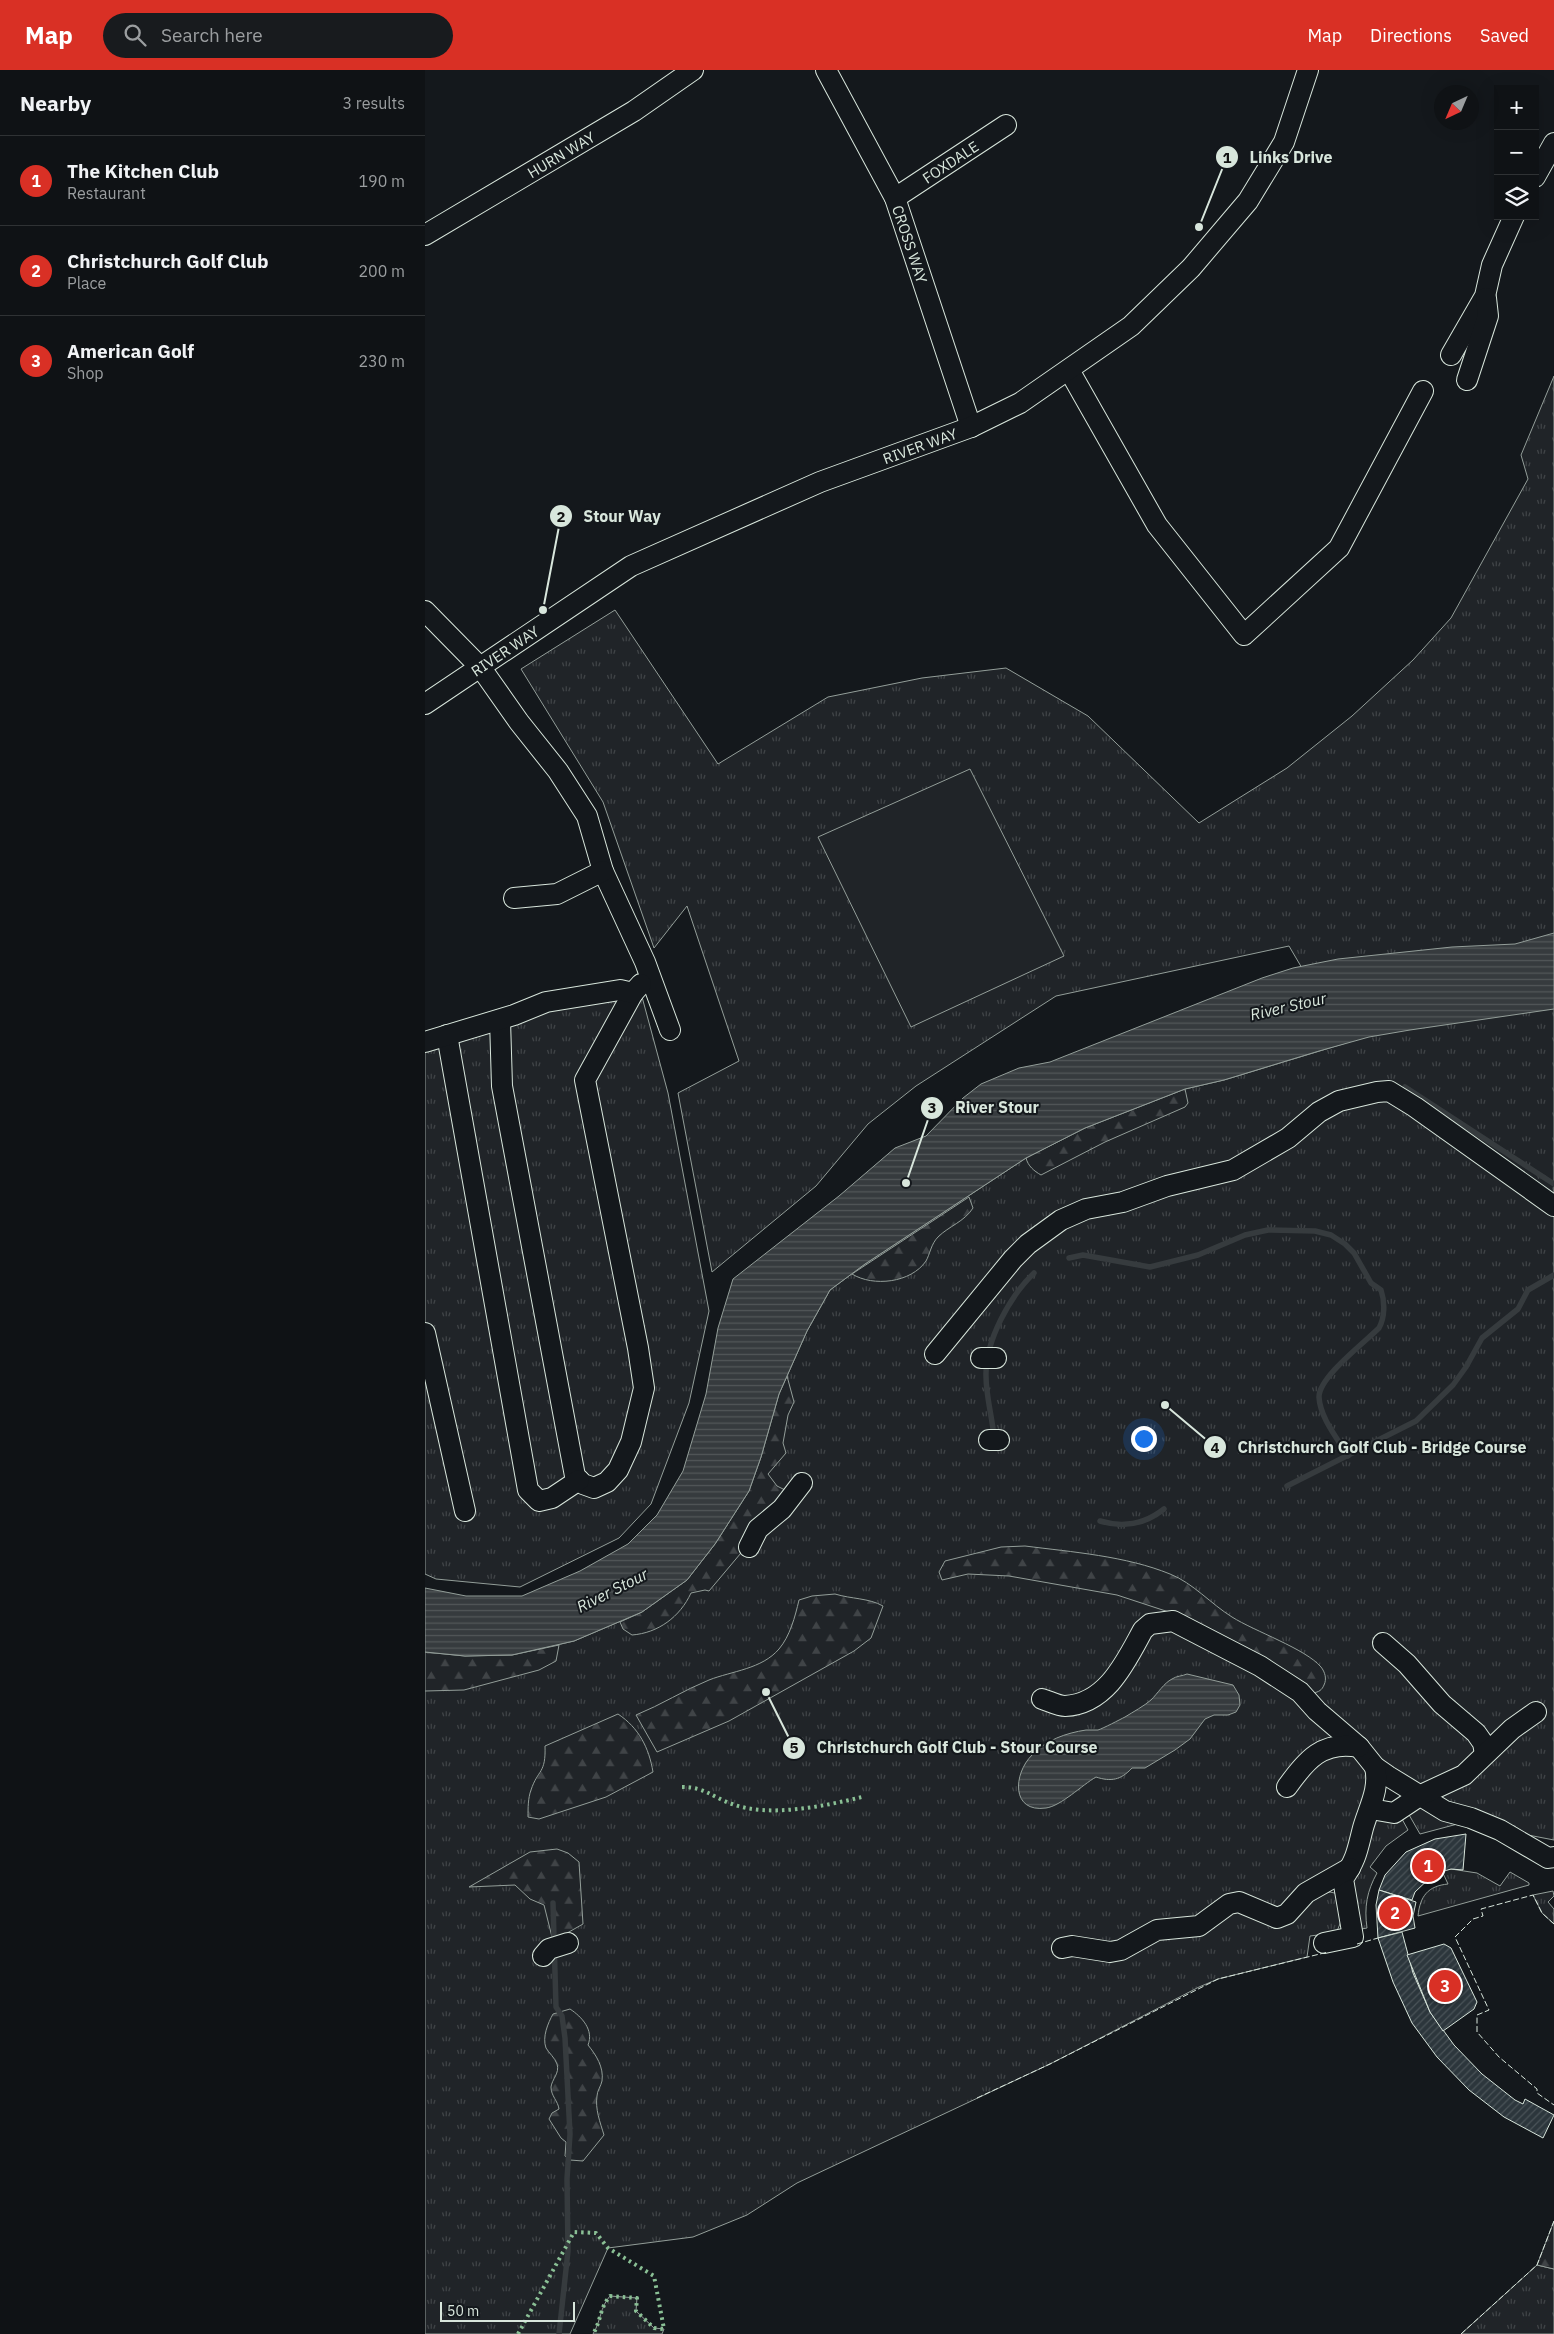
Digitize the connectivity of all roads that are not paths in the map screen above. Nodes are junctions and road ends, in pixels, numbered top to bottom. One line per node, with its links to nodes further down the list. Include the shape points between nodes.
1 (693, 70): 9 (street, HURN WAY, via 635,111)
2 (826, 70): 7 (street, CROSS WAY)
3 (1308, 70): 12 (street, RIVER WAY, via 1284,142 1248,200 1191,268 1131,326)
4 (1006, 125): 7 (street, FOXDALE)
5 (1554, 143): 6 (street)
6 (1536, 175)
7 (895, 198): 15 (street, CROSS WAY)
8 (1512, 220): 10 (street, via 1491,265)
9 (425, 235)
10 (1485, 296): 11 (street); 13 (street, via 1488,316)
11 (1451, 355)
12 (1069, 370): 14 (street, via 1157,525 1244,635 1339,548); 15 (street, RIVER WAY, via 1020,403)
13 (1467, 380)
14 (1423, 391)
15 (971, 427): 17 (street, RIVER WAY, via 820,482 631,566)
16 (425, 611): 17 (street)
17 (481, 668): 18 (street, RIVER WAY); 19 (street, via 558,771 587,816)
18 (425, 704)
19 (603, 870): 20 (street, via 557,894); 21 (street)
20 (514, 898)
21 (647, 969): 22 (street); 24 (street)
22 (633, 993): 23 (street, via 620,990 546,1002); 30 (street, via 585,1080 644,1388 631,1442 618,1470 607,1482 594,1488)
23 (500, 1020): 25 (street); 30 (street, via 502,1086 575,1476)
24 (670, 1030)
25 (447, 1035): 26 (street); 30 (street, via 528,1490 539,1501 552,1498)
26 (425, 1042)
27 (1554, 1206): 29 (street, via 1470,1144 1389,1091 1362,1095 1339,1101 1319,1112 1289,1138 1233,1170 1167,1186 1123,1202 1086,1209 1061,1220 1013,1259)
28 (425, 1333): 32 (street)
29 (935, 1354)
30 (579, 1480)
31 (802, 1483): 33 (street, via 782,1509 758,1529)
32 (465, 1511)
33 (749, 1547)
34 (1383, 1643): 38 (street, via 1407,1664 1442,1704 1477,1733)
35 (1042, 1699): 37 (street, via 1063,1706 1081,1702 1100,1692 1116,1678 1143,1630 1150,1624 1173,1621 1253,1662 1300,1692)
36 (1536, 1712): 38 (street)
37 (1359, 1747): 39 (street); 40 (street, via 1344,1744 1314,1755)
38 (1485, 1754): 41 (street, via 1464,1775)
39 (1375, 1767): 41 (street); 42 (street, via 1378,1778)
40 (1287, 1787)
41 (1421, 1795): 42 (street, via 1394,1813); 43 (street, via 1445,1811 1500,1830)
42 (1371, 1809): 44 (street)
43 (1552, 1861)
44 (1350, 1868): 46 (street, via 1343,1879 1343,1888 1353,1937); 47 (street, via 1306,1894 1287,1914 1277,1918 1239,1902 1229,1904 1199,1926 1157,1930 1121,1950)
45 (567, 1943): 48 (street, via 549,1949)
46 (1324, 1943)
47 (1061, 1948)
48 (543, 1956)

